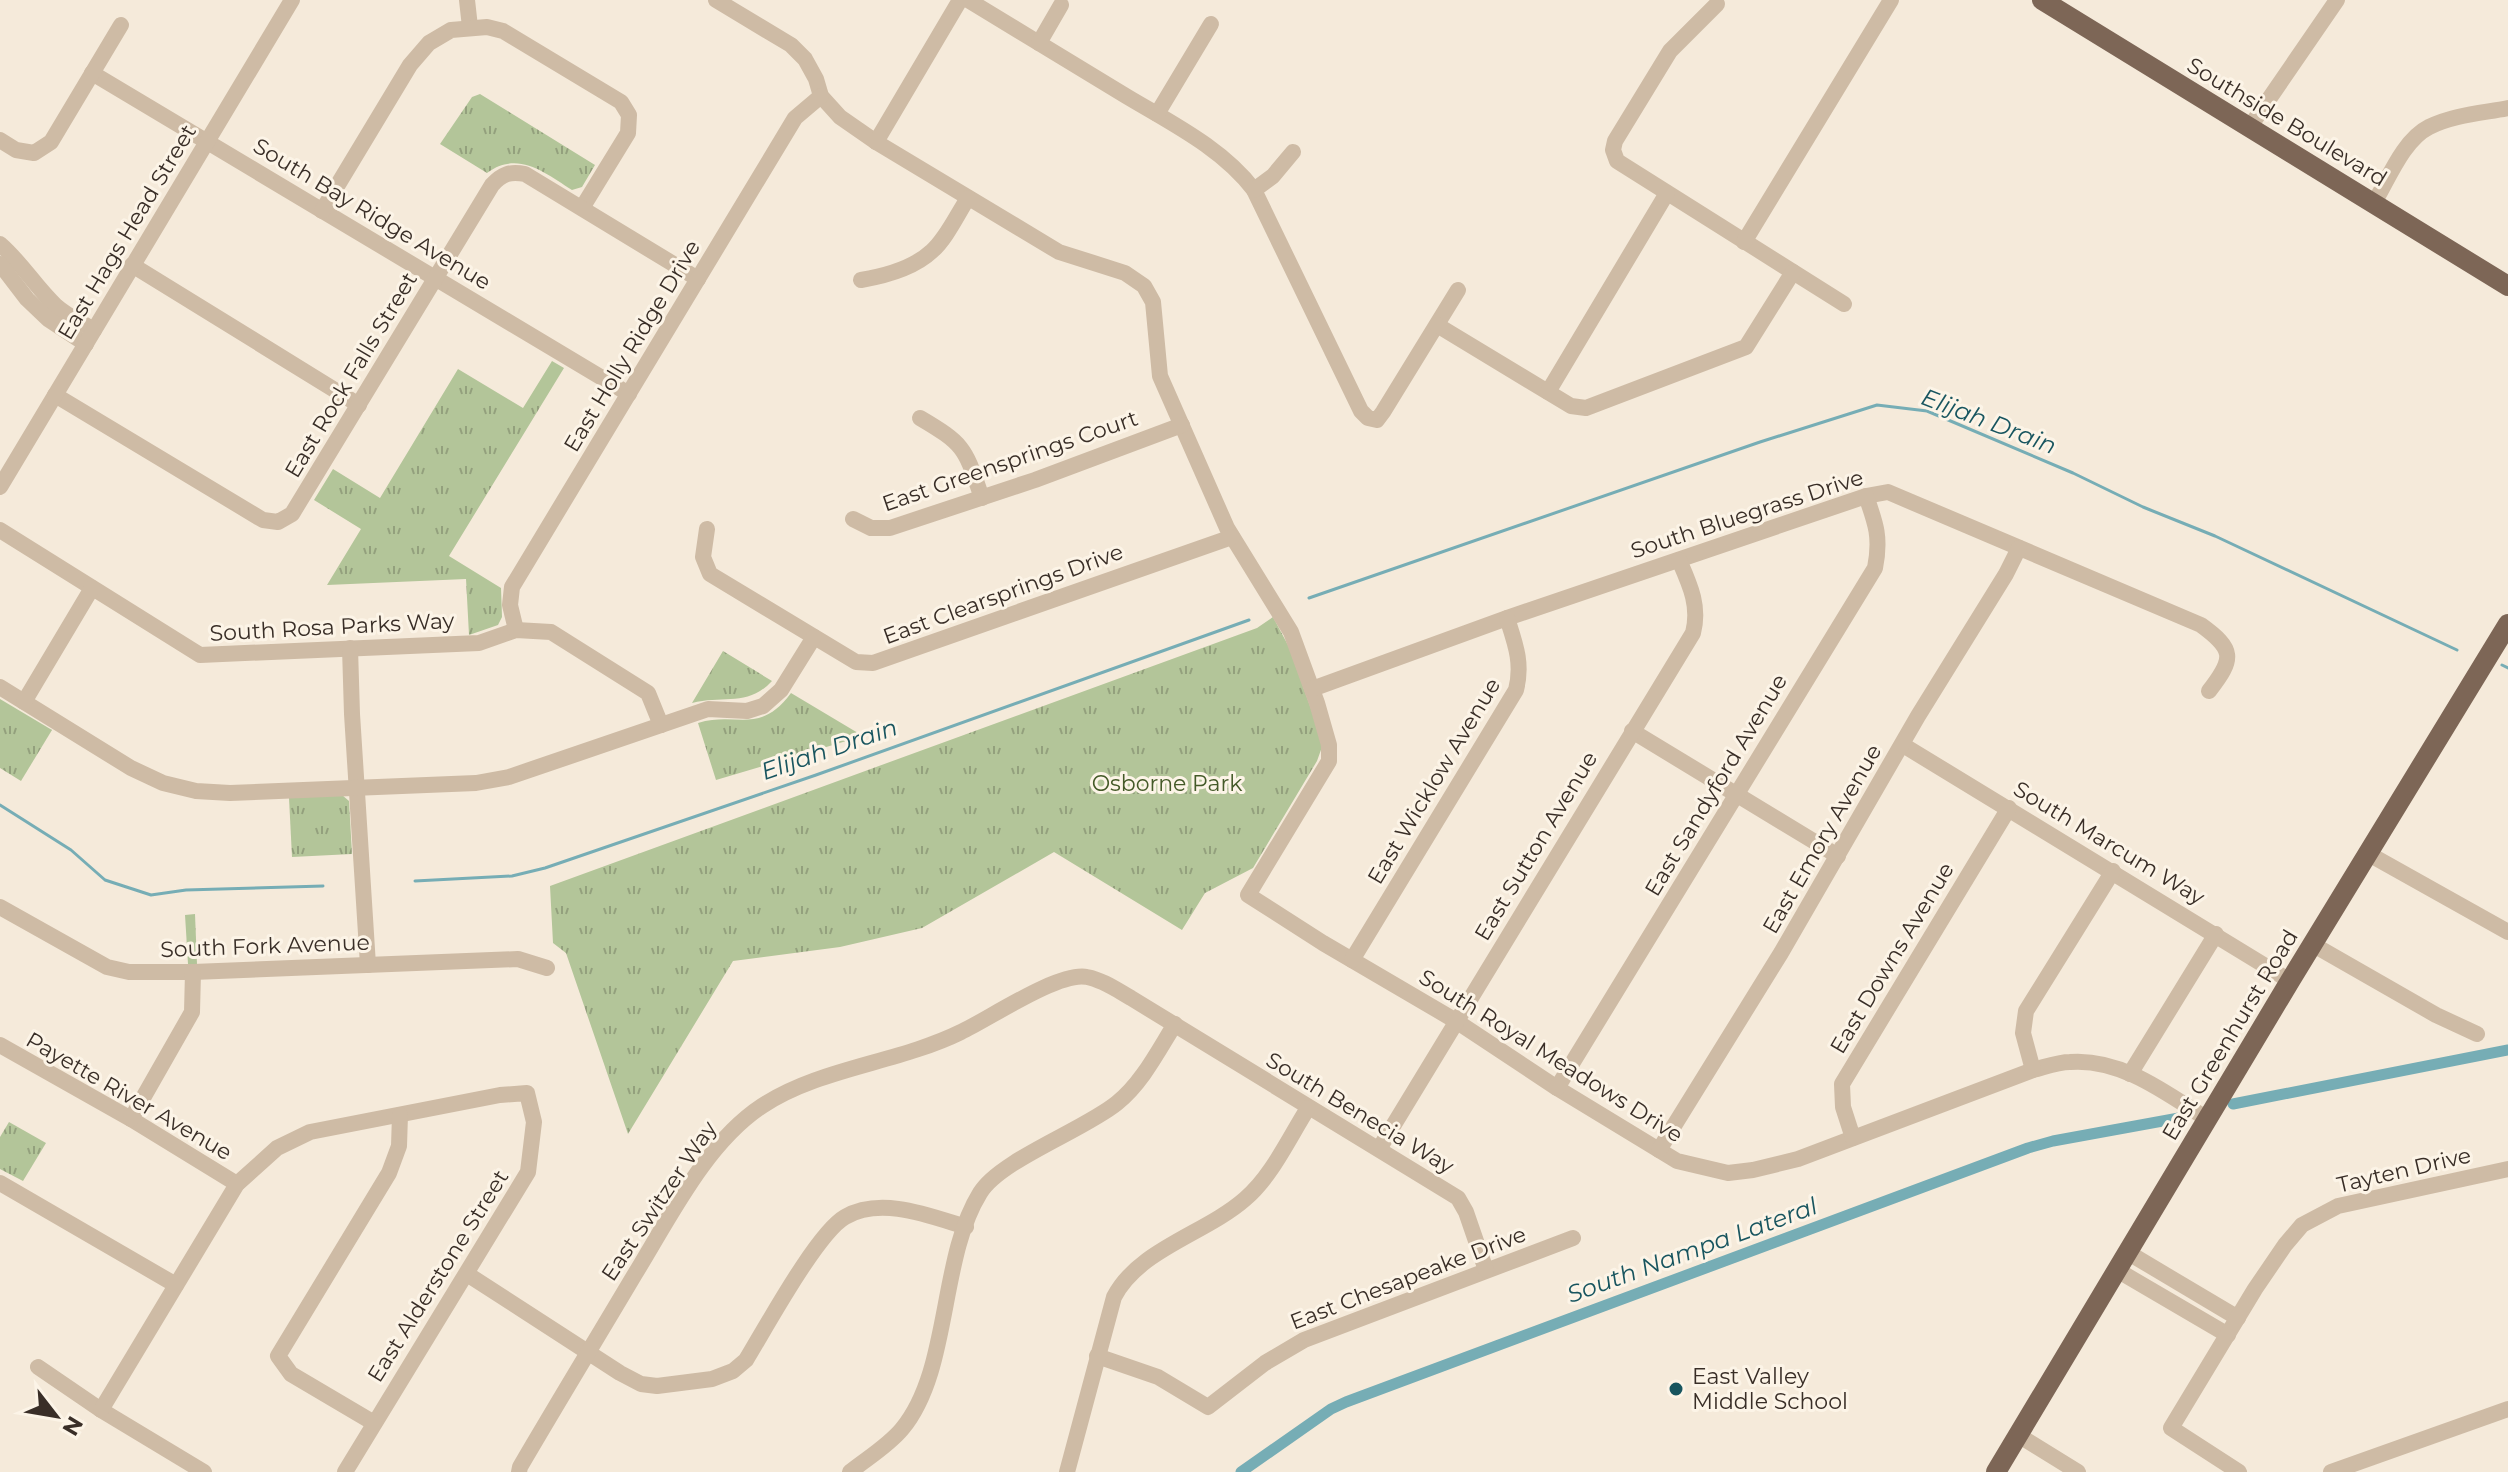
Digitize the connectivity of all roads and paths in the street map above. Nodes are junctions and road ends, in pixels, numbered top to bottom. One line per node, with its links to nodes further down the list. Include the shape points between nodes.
1 (292, 0): 21 (street, East Hags Head Street)
2 (467, 0): 13 (street)
3 (716, 0): 16 (street, via 791,45 805,59)
4 (960, 0): 22 (street)
5 (968, 0): 14 (street)
6 (1891, 0): 30 (street)
7 (2337, 0): 19 (street)
8 (2050, 2): 19 (main road, Southside Boulevard)
9 (1717, 4): 25 (street, via 1670,51 1615,141 1617,161)
10 (1061, 5): 14 (street)
11 (1211, 24): 18 (street)
12 (121, 25): 15 (street)
13 (470, 27): 28 (street, via 503,31 621,102 629,115 628,133); 29 (street, via 451,30 429,43 410,65)
14 (1039, 43): 18 (street)
15 (92, 73): 20 (street, via 51,142 34,153); 21 (street, South Bay Ridge Avenue)
16 (821, 96): 22 (street); 36 (street, East Holly Ridge Drive, via 795,118)
17 (2508, 108): 27 (street, via 2426,128 2408,146)
18 (1157, 114): 24 (street, via 1226,159)
19 (2249, 128): 27 (main road, Southside Boulevard)
20 (0, 140)
21 (207, 141): 29 (street, South Bay Ridge Avenue); 33 (street, East Hags Head Street)
22 (876, 142): 26 (street)
23 (1293, 152): 24 (street)
24 (1254, 190): 41 (street, via 1368,418 1377,420)
25 (1667, 193): 30 (street); 43 (street)
26 (968, 198): 37 (street, via 933,251 908,266); 48 (street, via 1059,252 1125,273 1144,286 1153,302 1160,376)
27 (2374, 203): 38 (main road, Southside Boulevard)
28 (582, 208): 35 (street, East Rock Falls Street, via 525,174 501,176); 36 (street)
29 (322, 211): 35 (street, South Bay Ridge Avenue)
30 (1744, 242): 34 (street)
31 (0, 244): 42 (street)
32 (0, 264): 42 (street, via 48,319)
33 (132, 265): 42 (street, East Hags Head Street); 46 (street)
34 (1793, 272): 40 (street); 43 (street, via 1746,347 1586,408)
35 (436, 278): 44 (street, South Bay Ridge Avenue); 46 (street, East Rock Falls Street)
36 (698, 279): 44 (street, East Holly Ridge Drive)
37 (861, 280)
38 (2508, 286)
39 (1458, 290): 41 (street)
40 (1844, 304)
41 (1437, 325): 43 (street)
42 (90, 337): 45 (street, East Hags Head Street)
43 (1548, 392)
44 (629, 394): 61 (street, East Holly Ridge Drive, via 512,587)
45 (55, 395): 46 (street, East Rock Falls Street, via 263,520 278,522 292,514); 49 (street, East Hags Head Street)
46 (359, 405)
47 (920, 418): 51 (street, via 965,451)
48 (1182, 425): 51 (street, East Greensprings Court); 55 (street)
49 (0, 487)
50 (1866, 496): 56 (street, South Bluegrass Drive, via 1888,492); 57 (street, South Bluegrass Drive); 72 (street, East Sandyford Avenue, via 1877,527 1875,568)
51 (982, 498): 52 (street, East Greensprings Court, via 890,528 871,528)
52 (853, 519)
53 (707, 529): 62 (street, East Clearsprings Drive, via 703,557 710,574)
54 (0, 530): 58 (street, South Rosa Parks Way)
55 (1232, 537): 62 (street, East Clearsprings Drive, via 873,663 856,662); 65 (street, via 1291,632)
56 (2019, 548): 66 (street, South Bluegrass Drive, via 2201,625 2223,641 2225,671); 70 (street, East Emory Avenue)
57 (1679, 560): 59 (street, South Bluegrass Drive); 69 (street, East Sutton Avenue, via 1693,590 1693,633)
58 (92, 588): 63 (street, South Rosa Parks Way, via 200,655); 67 (street)
59 (1507, 618): 65 (street, South Bluegrass Drive); 81 (street, East Wicklow Avenue, via 1519,655 1516,690)
60 (2508, 624): 74 (main road, East Greenhurst Road)
61 (516, 630): 63 (street, South Rosa Parks Way, via 479,643); 68 (street, South Rosa Parks Way, via 551,632 648,693)
62 (814, 637): 68 (street, via 781,690 763,706 747,711 708,709)
63 (350, 648): 71 (street)
64 (0, 687): 67 (street)
65 (1312, 689): 81 (street, South Royal Meadows Drive, via 1329,761 1248,895)
66 (2209, 691)
67 (24, 702): 71 (street, via 163,783 230,793)
68 (661, 725): 71 (street, via 509,777)
69 (1632, 731): 72 (street); 86 (street, East Sutton Avenue)
70 (1903, 745): 73 (street, South Marcum Way); 75 (street, East Emory Avenue)
71 (357, 788): 82 (street)
72 (1735, 794): 75 (street); 92 (street, East Sandyford Avenue)
73 (2009, 808): 76 (street, South Marcum Way); 97 (street, East Downs Avenue, via 1842,1084)
74 (2367, 853): 78 (street); 80 (main road, East Greenhurst Road)
75 (1838, 856): 99 (street, East Emory Avenue)
76 (2113, 871): 79 (street, South Marcum Way); 90 (street, via 2026,1011 2023,1033)
77 (0, 907): 84 (street, South Fork Avenue, via 107,967)
78 (2508, 932)
79 (2216, 934): 85 (street, South Marcum Way); 91 (street)
80 (2312, 944): 85 (main road, East Greenhurst Road); 88 (street)
81 (1352, 960): 86 (street, South Royal Meadows Drive)
82 (368, 965): 83 (street, South Fork Avenue, via 518,959); 84 (street, South Fork Avenue)
83 (547, 968)
84 (193, 972): 95 (street, via 192,1012)
85 (2290, 981): 96 (main road, East Greenhurst Road)
86 (1456, 1021): 92 (street, South Royal Meadows Drive); 98 (street, East Sutton Avenue)
87 (1175, 1024): 93 (street, South Benecia Way); 103 (street, via 1120,1101 989,1181); 111 (street, East Switzer Way, via 1102,982 1069,977 923,1050 816,1080 764,1104 731,1129 712,1152)
88 (2477, 1034)
89 (0, 1045): 95 (street, Payette River Avenue)
90 (2033, 1070): 91 (street, South Royal Meadows Drive, via 2069,1062); 97 (street, South Royal Meadows Drive)
91 (2130, 1074): 96 (street, South Royal Meadows Drive)
92 (1557, 1088): 99 (street, South Royal Meadows Drive)
93 (1308, 1108): 98 (street, South Benecia Way); 112 (street, via 1249,1197 1123,1280)
94 (400, 1115): 102 (street, via 310,1132 277,1148); 107 (street, East Alderstone Street, via 527,1093 534,1122 528,1172); 116 (street, via 399,1146 389,1173 278,1356 291,1374)
95 (131, 1119): 102 (street, Payette River Avenue)
96 (2207, 1119): 105 (main road, East Greenhurst Road)
97 (1853, 1138): 99 (street, South Royal Meadows Drive, via 1798,1159 1728,1173 1677,1161)
98 (1379, 1149): 106 (street, South Benecia Way, via 1458,1198)
99 (1659, 1150)
100 (2508, 1169): 109 (street, Tayten Drive, via 2338,1206 2302,1225)
101 (0, 1183): 108 (street)
102 (237, 1184): 108 (street)
103 (966, 1227): 111 (street, via 916,1211 881,1209 844,1217 813,1252 746,1360 712,1379 641,1384); 121 (street, via 925,1388 901,1431)
104 (1573, 1238): 106 (street, East Chesapeake Drive)
105 (2122, 1261): 109 (street); 110 (street); 117 (main road, East Greenhurst Road)
106 (1486, 1270): 112 (street, East Chesapeake Drive, via 1304,1340 1208,1407 1158,1377)
107 (467, 1274): 111 (street); 116 (street, East Alderstone Street)
108 (176, 1285): 115 (street)
109 (2238, 1318): 110 (street, Tayten Drive)
110 (2228, 1335): 125 (street, Tayten Drive, via 2171,1428)
111 (588, 1353): 120 (street, East Switzer Way)
112 (1097, 1356): 122 (street)
113 (38, 1367): 115 (street)
114 (2508, 1409): 126 (street)
115 (101, 1410): 118 (street)
116 (374, 1423): 119 (street, East Alderstone Street)
117 (2018, 1435): 123 (main road, East Greenhurst Road); 124 (street)
118 (204, 1472)
119 (345, 1472)
120 (519, 1472)
121 (850, 1472)
122 (1067, 1472)
123 (1996, 1472)
124 (2078, 1472)
125 (2239, 1472)
126 (2331, 1472)

